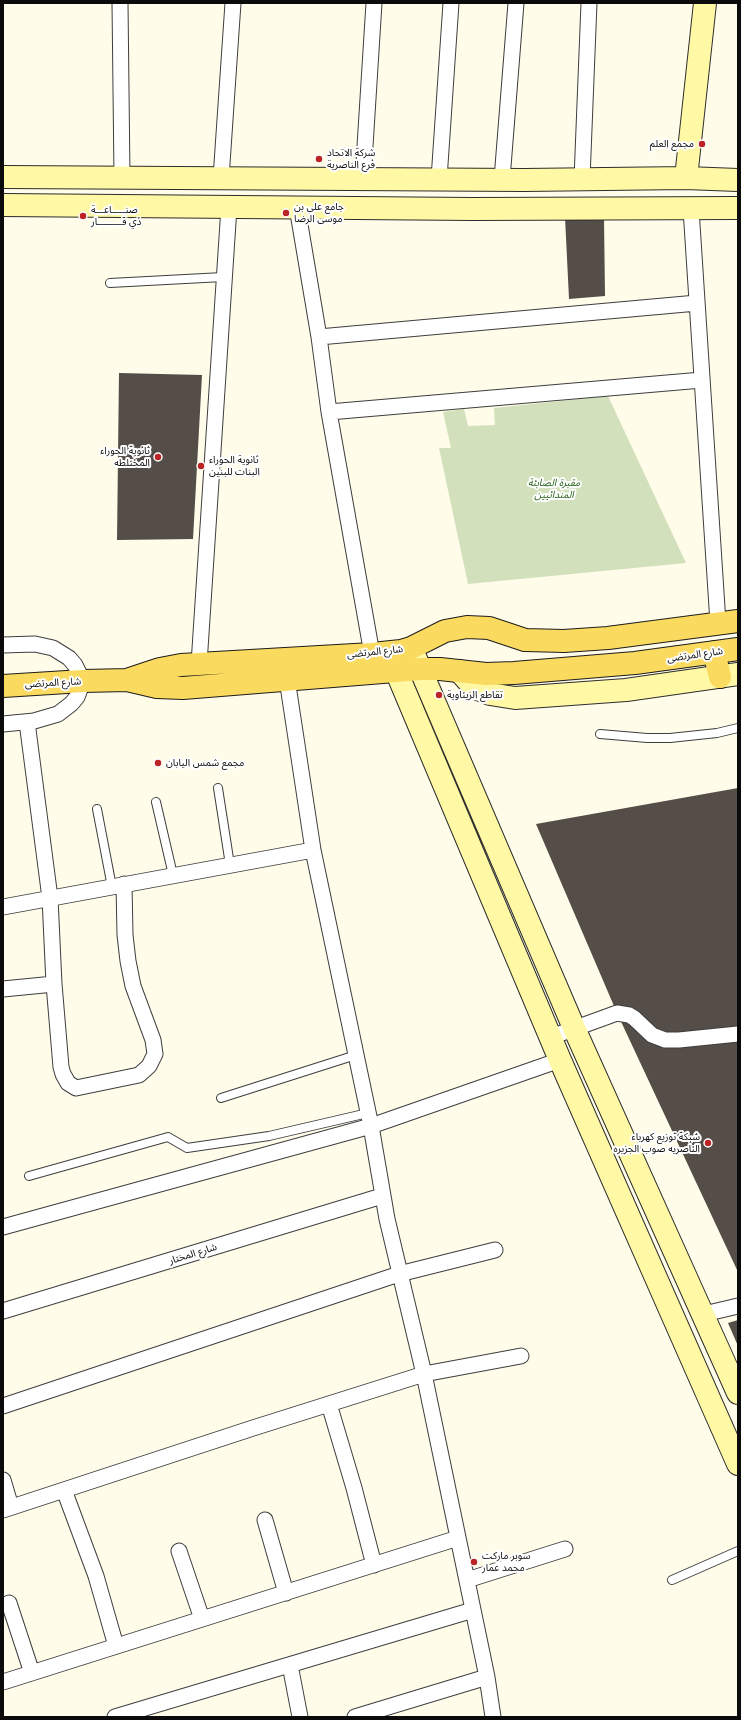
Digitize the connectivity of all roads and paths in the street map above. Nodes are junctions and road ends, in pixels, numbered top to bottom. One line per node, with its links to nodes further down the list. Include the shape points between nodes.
1 (120, 3): 9 (street)
2 (233, 3): 10 (street)
3 (374, 3): 11 (street)
4 (451, 3): 13 (street)
5 (516, 3): 15 (street)
6 (589, 3): 14 (street)
7 (705, 3): 12 (street)
8 (3, 177): 9 (street)
9 (122, 177): 10 (street)
10 (221, 178): 11 (street)
11 (363, 178): 13 (street)
12 (686, 178): 14 (street); 17 (street)
13 (439, 179): 15 (street)
14 (582, 179): 16 (street)
15 (502, 180): 16 (street)
16 (524, 180): 23 (street)
17 (738, 180)
18 (3, 205): 19 (street)
19 (229, 207): 20 (street); 24 (street)
20 (298, 207): 23 (street); 27 (street)
21 (691, 208): 22 (street); 23 (street); 26 (street)
22 (738, 208)
23 (523, 209)
24 (223, 277): 25 (lane); 36 (street)
25 (110, 283)
26 (697, 303): 27 (street); 28 (street)
27 (319, 336): 29 (street)
28 (702, 380): 29 (street); 30 (street)
29 (329, 412): 35 (street)
30 (728, 622): 32 (main road, شارع المرتضى, via 608,638 549,641 518,638 489,628 467,627 445,632)
31 (3, 645): 42 (street, via 35,644 53,648 69,658)
32 (411, 648): 35 (main road, شارع المرتضى); 37 (street)
33 (738, 649): 34 (main road, شارع المرتضى)
34 (714, 652): 38 (main road, شارع المرتضى, via 635,663 514,673 486,674); 39 (main road)
35 (386, 659): 36 (main road, شارع المرتضى); 37 (main road, شارع المرتضى); 40 (main road, شارع المرتضى); 61 (street)
36 (199, 664): 41 (main road, شارع المرتضى, via 165,667)
37 (420, 669): 38 (main road, شارع المرتضى); 59 (street)
38 (459, 671): 39 (street, via 473,685 490,694 515,698 626,690)
39 (729, 676)
40 (286, 679): 41 (main road, شارع المرتضى, via 170,689); 51 (street)
41 (127, 680): 42 (main road, شارع المرتضى)
42 (83, 681): 43 (main road, شارع المرتضى); 44 (street, via 76,697 65,709 50,717)
43 (3, 686)
44 (27, 722): 45 (street); 55 (street)
45 (3, 724)
46 (738, 728): 47 (lane, via 670,738)
47 (600, 734)
48 (218, 788): 52 (lane)
49 (156, 802): 53 (lane)
50 (97, 809): 54 (lane)
51 (313, 850): 52 (street); 62 (street)
52 (230, 865): 53 (street)
53 (173, 875): 54 (street)
54 (118, 885): 55 (street); 57 (street, via 128,961 139,1004 155,1047 153,1060 149,1066 138,1075 81,1088 68,1083 61,1067)
55 (50, 898): 56 (street); 57 (street)
56 (3, 907)
57 (54, 984): 58 (street)
58 (3, 989)
59 (574, 1028): 60 (street, via 617,1013 634,1018 652,1035 665,1040); 61 (street); 73 (street)
60 (738, 1034)
61 (551, 1037): 63 (street)
62 (356, 1055): 64 (lane); 65 (street)
63 (560, 1060): 65 (street); 79 (street)
64 (221, 1098)
65 (369, 1120): 66 (lane, via 187,1148 168,1136); 67 (street); 68 (street)
66 (30, 1176)
67 (382, 1196): 70 (street); 72 (street, شارع المختار)
68 (3, 1228)
69 (495, 1250): 70 (street)
70 (399, 1274): 75 (street); 78 (street)
71 (738, 1306): 73 (street)
72 (3, 1311)
73 (704, 1314): 76 (street)
74 (521, 1356): 75 (street)
75 (424, 1374): 77 (street); 84 (street)
76 (738, 1393)
77 (329, 1404): 81 (street); 88 (street)
78 (3, 1406)
79 (738, 1464)
80 (3, 1480): 82 (street)
81 (64, 1490): 82 (street); 95 (street, via 96,1576)
82 (7, 1508)
83 (265, 1520): 91 (street)
84 (458, 1538): 88 (street); 89 (street)
85 (565, 1550): 89 (street)
86 (179, 1551): 94 (street)
87 (738, 1551): 90 (lane)
88 (374, 1565): 91 (street)
89 (467, 1580): 93 (street)
90 (672, 1580)
91 (286, 1593): 94 (street)
92 (9, 1603): 97 (street)
93 (473, 1610): 96 (street); 98 (street)
94 (202, 1619): 95 (street)
95 (116, 1646): 97 (street)
96 (290, 1665): 100 (street); 101 (street)
97 (32, 1673): 99 (street)
98 (487, 1677): 102 (street); 103 (street)
99 (3, 1682)
100 (115, 1717)
101 (300, 1717)
102 (355, 1717)
103 (493, 1717)

